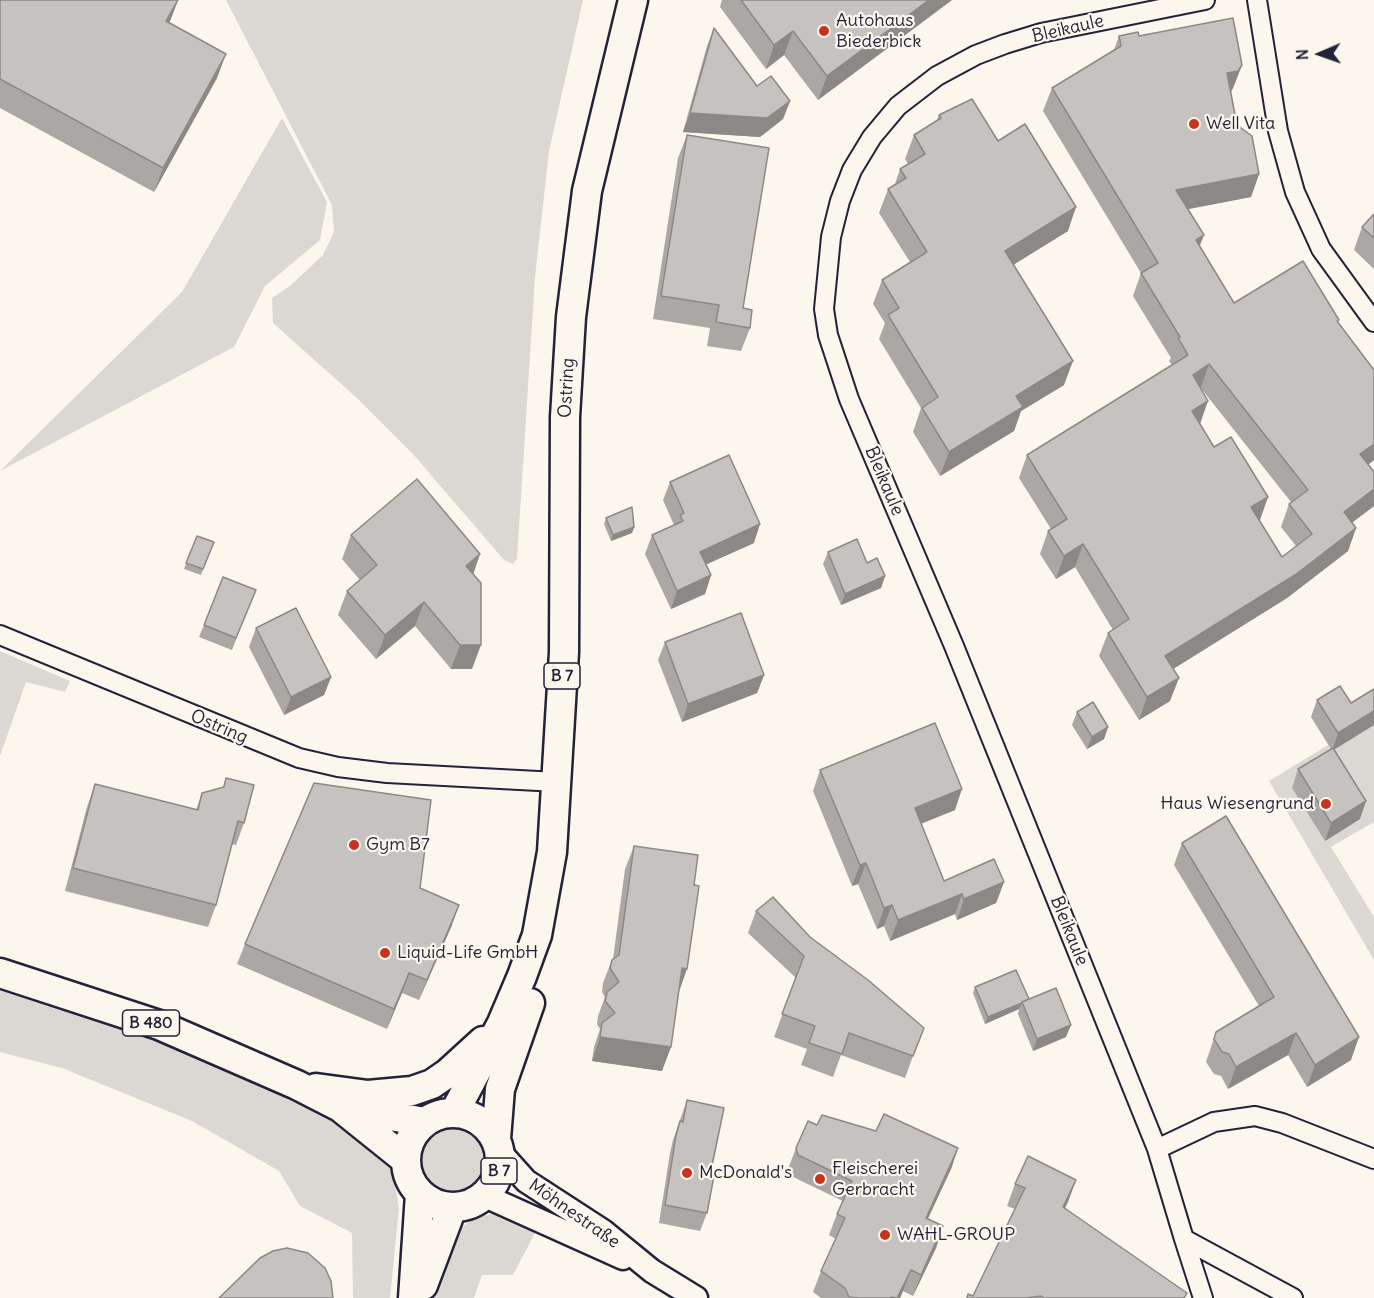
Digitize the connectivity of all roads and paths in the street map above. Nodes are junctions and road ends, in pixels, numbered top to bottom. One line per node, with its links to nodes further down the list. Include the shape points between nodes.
1 (633, 0): 6 (main road, Ostring / B 7, via 587,191 571,317 565,417 564,652)
2 (1205, 0): 15 (street, Bleikaule, via 1041,33 1005,44 937,76 898,106 872,137 852,170 840,201 831,237 824,309 828,335 849,399 954,646)
3 (1257, 0): 4 (street, via 1278,131 1295,192 1321,249)
4 (1374, 322)
5 (0, 635): 6 (street, Ostring, via 299,758 387,773)
6 (557, 782): 7 (main road, Ostring / B 7, via 552,852)
7 (537, 935): 9 (main road, B 7); 14 (main road, B 7, via 534,985 500,1089)
8 (0, 973): 10 (main road, B 480, via 159,1026)
9 (502, 1023): 10 (main road, via 448,1073 412,1091 368,1095); 12 (main road, B 7)
10 (297, 1085): 11 (main road, B 480)
11 (340, 1107): 13 (main road, B 480); 16 (main road, B 480)
12 (454, 1113): 13 (main road); 14 (main road, B 7, via 474,1118 491,1131)
13 (425, 1122): 16 (main road, via 411,1139)
14 (498, 1146): 19 (main road, B 7, via 498,1176); 22 (street, Möhnestraße, via 526,1181 603,1230)
15 (1160, 1155): 17 (street, via 1214,1122 1255,1116); 21 (street, Bleikaule)
16 (406, 1160): 18 (main road, via 407,1173)
17 (1374, 1160)
18 (420, 1194): 20 (main road); 23 (main road)
19 (485, 1196): 20 (main road, B 7, via 470,1205); 22 (street, Möhnestraße)
20 (452, 1208): 24 (main road)
21 (1184, 1239): 26 (street, Bleikaule); 27 (street)
22 (652, 1271): 25 (street, Möhnestraße)
23 (413, 1298)
24 (418, 1298)
25 (696, 1298)
26 (1203, 1298)
27 (1293, 1298)

